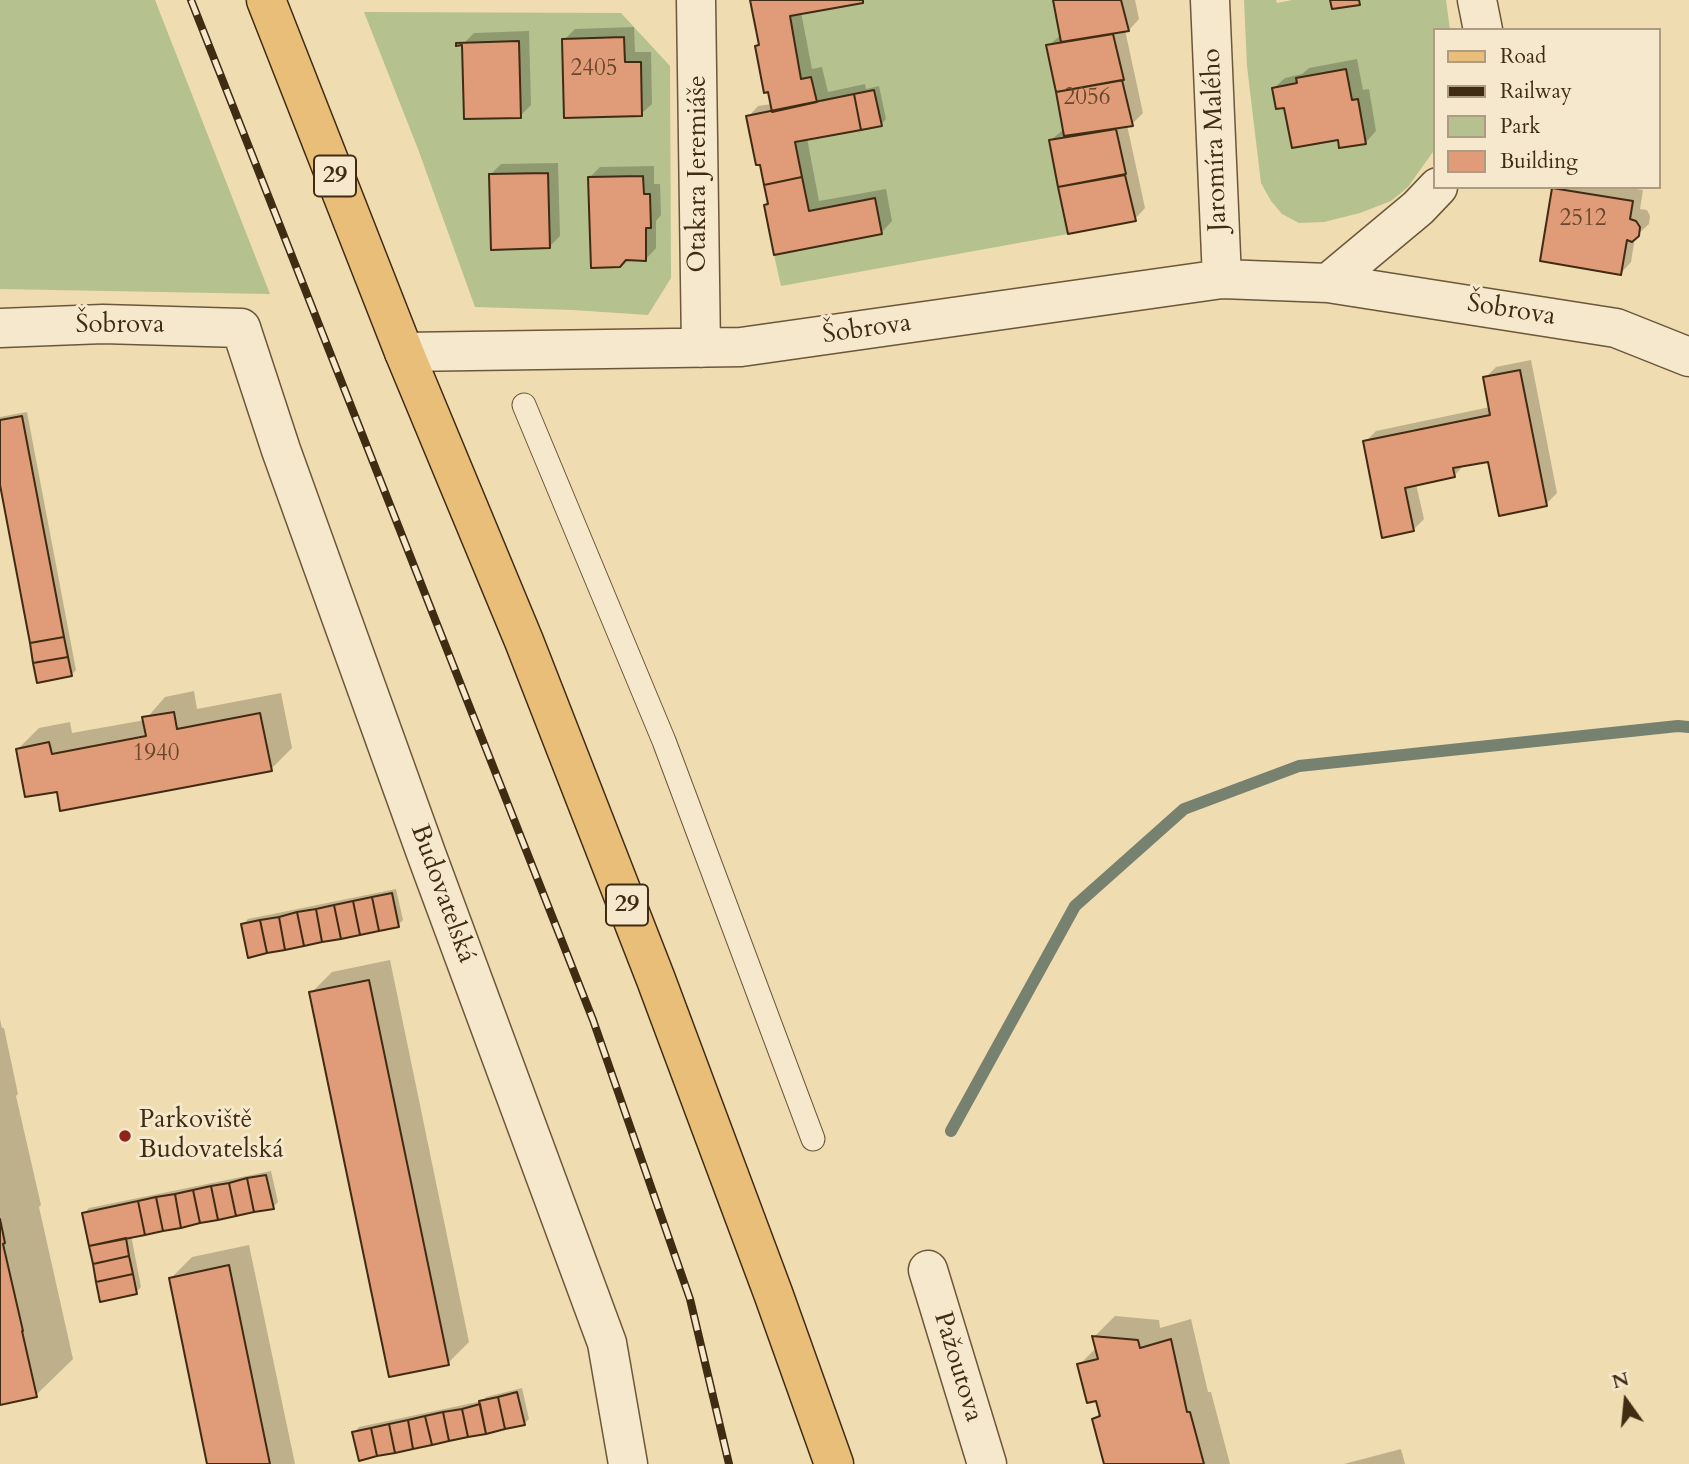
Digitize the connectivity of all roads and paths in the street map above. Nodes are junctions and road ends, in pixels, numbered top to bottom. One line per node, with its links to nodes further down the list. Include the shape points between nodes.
1 (266, 0): 12 (main road, 29)
2 (696, 0): 11 (street, Otakara Jeremiáše)
3 (1210, 0): 7 (street, Jaromíra Malého)
4 (1477, 0): 5 (street)
5 (1483, 28)
6 (1436, 189): 8 (street)
7 (1222, 279): 8 (street, Šobrova); 11 (street, Šobrova, via 741,347)
8 (1328, 282): 13 (street, Šobrova, via 1616,328)
9 (0, 328): 10 (street, Šobrova, via 103,324)
10 (241, 328): 17 (street, Budovatelská, via 427,856 607,1343)
11 (701, 348): 12 (street, Šobrova)
12 (404, 352): 18 (main road, 29, via 524,641 655,977)
13 (1689, 357)
14 (524, 405): 15 (lane, via 664,741)
15 (813, 1139)
16 (928, 1270): 19 (street, Pažoutova)
17 (628, 1464)
18 (834, 1464)
19 (987, 1464)

